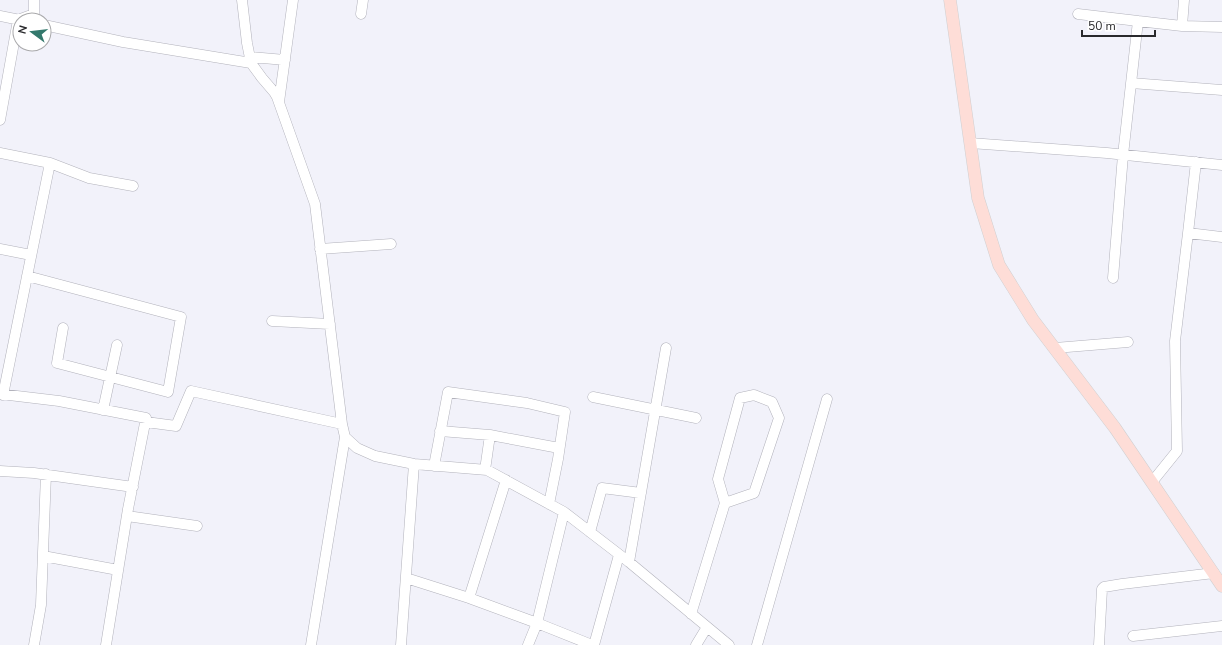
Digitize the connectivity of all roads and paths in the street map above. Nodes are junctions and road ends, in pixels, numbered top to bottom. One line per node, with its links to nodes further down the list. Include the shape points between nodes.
1 (34, 0): 7 (street)
2 (242, 0): 17 (street)
3 (293, 0): 18 (street)
4 (363, 0): 8 (street)
5 (950, 0): 23 (main road)
6 (1184, 0): 13 (street)
7 (34, 12)
8 (361, 14)
9 (1078, 14): 12 (street)
10 (0, 16): 11 (street)
11 (12, 19)
12 (1138, 21): 13 (street); 19 (street)
13 (1182, 26): 15 (street)
14 (52, 27): 17 (street, via 123,42)
15 (1222, 27)
16 (13, 52): 22 (street)
17 (250, 60): 18 (street); 21 (street)
18 (285, 60): 21 (street)
19 (1131, 83): 20 (street); 25 (street)
20 (1222, 90)
21 (279, 102): 34 (street, via 315,204)
22 (0, 120)
23 (970, 143): 25 (street); 44 (main road, via 978,198 999,265 1033,320)
24 (0, 153): 27 (street)
25 (1123, 155): 26 (street); 37 (street)
26 (1196, 162): 28 (street); 30 (street)
27 (50, 163): 29 (street, via 89,178); 35 (street)
28 (1222, 165)
29 (133, 186)
30 (1188, 233): 31 (street); 64 (street, via 1175,341 1177,450)
31 (1222, 237)
32 (391, 244): 34 (street)
33 (0, 249): 35 (street)
34 (320, 249): 39 (street)
35 (31, 255): 36 (street)
36 (27, 276): 45 (street, via 182,317 168,392); 46 (street)
37 (1113, 278)
38 (272, 321): 39 (street)
39 (330, 324): 53 (street)
40 (63, 328): 45 (street, via 57,363)
41 (1128, 342): 44 (street)
42 (117, 345): 45 (street)
43 (666, 348): 50 (street)
44 (1055, 348): 64 (main road, via 1116,428)
45 (110, 377): 49 (street)
46 (2, 395): 49 (street, via 59,401)
47 (593, 397): 50 (street)
48 (827, 400): 94 (street)
49 (103, 410): 52 (street, via 146,418)
50 (656, 410): 51 (street); 66 (street)
51 (696, 418)
52 (146, 422): 53 (street, via 176,426 191,391); 65 (street)
53 (342, 424): 56 (street)
54 (440, 431): 55 (street); 57 (street, via 448,392 527,403 565,412); 59 (street)
55 (490, 435): 57 (street); 60 (street)
56 (345, 437): 58 (street, via 357,448 375,456); 88 (street)
57 (559, 448): 68 (street)
58 (414, 464): 59 (street); 78 (street)
59 (434, 466): 60 (street)
60 (485, 470): 63 (street)
61 (0, 472): 62 (street)
62 (46, 474): 65 (street); 74 (street)
63 (506, 480): 68 (street); 80 (street)
64 (1152, 482): 77 (main road)
65 (133, 487): 70 (street)
66 (641, 493): 72 (street, via 602,488); 75 (street)
67 (725, 503): 67 (street, via 718,480 740,398 754,394 772,402 779,418 754,493); 81 (street)
68 (549, 504): 69 (street)
69 (564, 512): 72 (street); 82 (street)
70 (128, 516): 71 (street); 76 (street)
71 (197, 526)
72 (590, 532): 73 (street)
73 (619, 555): 75 (street); 91 (street)
74 (43, 556): 76 (street); 86 (street, via 41,605)
75 (628, 562): 81 (street)
76 (118, 570): 87 (street)
77 (1214, 573): 79 (main road); 95 (street, via 1104,587)
78 (406, 578): 80 (street); 89 (street)
79 (1222, 586)
80 (469, 598): 82 (street)
81 (691, 614): 84 (street)
82 (536, 623): 90 (street); 91 (street)
83 (1222, 626): 85 (street)
84 (707, 627): 92 (street); 93 (street)
85 (1133, 636)
86 (34, 645)
87 (106, 645)
88 (311, 645)
89 (403, 645)
90 (528, 645)
91 (593, 645)
92 (696, 645)
93 (730, 645)
94 (757, 645)
95 (1099, 645)

